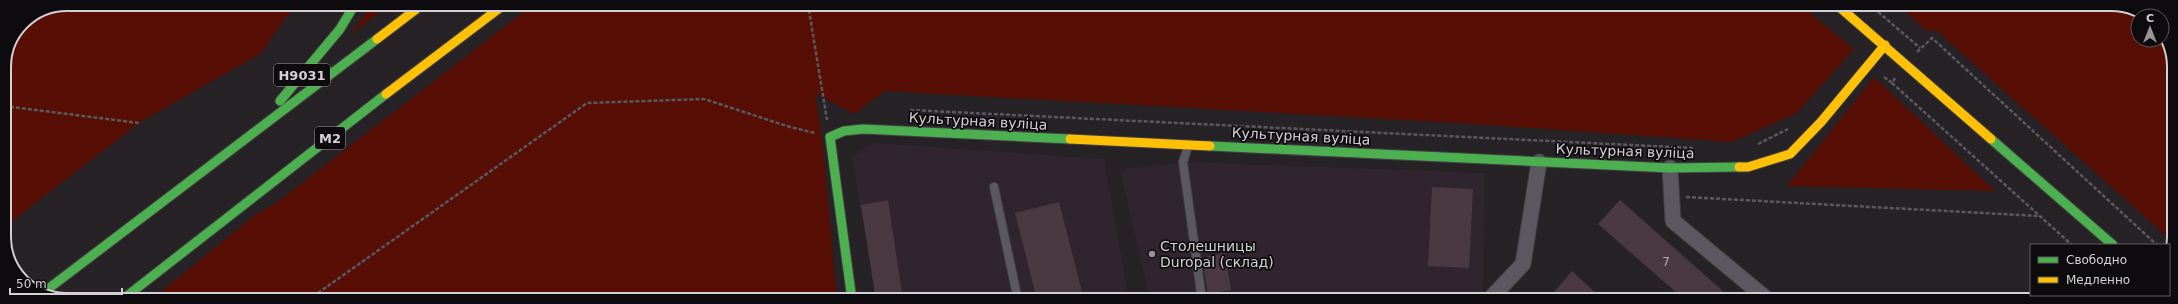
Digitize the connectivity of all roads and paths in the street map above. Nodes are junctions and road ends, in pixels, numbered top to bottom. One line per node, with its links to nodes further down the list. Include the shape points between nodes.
1 (351, 11): 16 (main road, Н9031, via 340,29 299,80)
2 (414, 11): 16 (main road)
3 (496, 11): 29 (main road, М2)
4 (809, 11): 15 (path)
5 (1844, 11): 7 (main road)
6 (1877, 11): 27 (path, via 1920,48 1932,38)
7 (1885, 45): 21 (main road, Культурная вуліца, via 1821,122 1790,154 1748,167); 26 (main road)
8 (1884, 76): 10 (path)
9 (1897, 76): 10 (path)
10 (1892, 83): 24 (path)
11 (11, 107): 13 (path)
12 (910, 110): 19 (path)
13 (139, 124)
14 (1792, 127): 18 (path)
15 (830, 137): 17 (main road, Культурная вуліца, via 844,131 863,130); 30 (path, via 790,127 704,98 587,102); 31 (main road)
16 (242, 141): 28 (main road)
17 (1188, 145): 20 (main road, Культурная вуліца); 33 (lane, via 1183,162)
18 (1751, 147)
19 (1697, 148)
20 (1539, 162): 21 (main road, Культурная вуліца); 34 (street, via 1523,264)
21 (1670, 168): 23 (street)
22 (994, 187): 32 (lane)
23 (1672, 196): 24 (path); 35 (street, via 1673,221)
24 (2039, 216): 25 (path)
25 (2071, 244)
26 (2113, 244)
27 (2156, 244)
28 (47, 289)
29 (132, 293)
30 (318, 293)
31 (851, 293)
32 (1017, 293)
33 (1201, 293)
34 (1496, 293)
35 (1760, 293)

